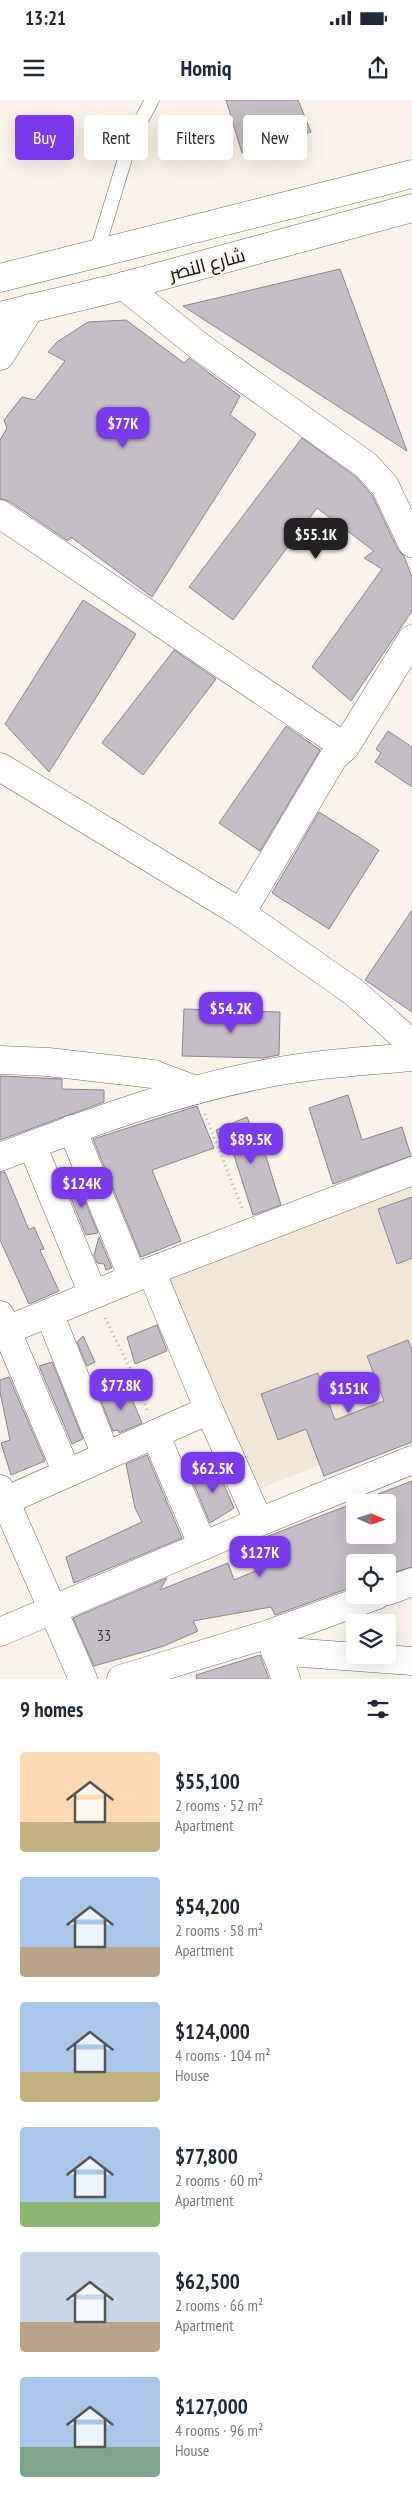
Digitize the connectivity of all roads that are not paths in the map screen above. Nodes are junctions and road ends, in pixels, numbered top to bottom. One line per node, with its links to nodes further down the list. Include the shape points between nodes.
1 (152, 100): 2 (lane)
2 (144, 115)
3 (125, 160): 6 (lane)
4 (412, 174): 6 (street, شارع النصر)
5 (412, 208): 8 (street, شارع النصر)
6 (96, 254): 7 (street, شارع النصر); 9 (street)
7 (0, 278)
8 (124, 286): 9 (street, شارع النصر); 14 (street, via 198,346 366,465 385,486)
9 (92, 294): 10 (street, شارع النصر)
10 (30, 308): 11 (street, شارع النصر); 12 (street)
11 (0, 316)
12 (0, 356)
13 (0, 514): 16 (street)
14 (412, 544)
15 (412, 639): 16 (street)
16 (344, 747): 18 (street, via 333,758)
17 (0, 767): 18 (street)
18 (241, 912): 19 (street, via 355,993)
19 (412, 1044)
20 (412, 1057): 22 (street, via 281,1071)
21 (0, 1060): 22 (street, via 153,1074)
22 (196, 1090): 23 (street)
23 (72, 1129): 24 (street); 27 (street)
24 (32, 1145): 25 (street); 28 (street)
25 (0, 1157)
26 (412, 1171): 27 (street)
27 (142, 1275): 28 (street); 31 (street)
28 (93, 1294): 29 (street)
29 (49, 1313): 30 (street); 33 (street)
30 (2, 1326): 35 (street)
31 (208, 1410): 32 (street); 37 (street)
32 (155, 1434): 33 (street); 38 (street)
33 (106, 1455): 35 (street)
34 (412, 1460): 37 (street)
35 (67, 1473): 36 (street)
36 (3, 1495): 42 (street)
37 (259, 1522): 38 (street)
38 (202, 1546): 42 (street)
39 (412, 1582): 40 (street)
40 (396, 1588)
41 (357, 1604): 44 (street)
42 (53, 1610): 43 (street); 46 (street)
43 (0, 1632)
44 (272, 1643): 45 (street); 47 (street); 48 (street)
45 (402, 1667)
46 (83, 1679)
47 (121, 1679)
48 (286, 1679)

